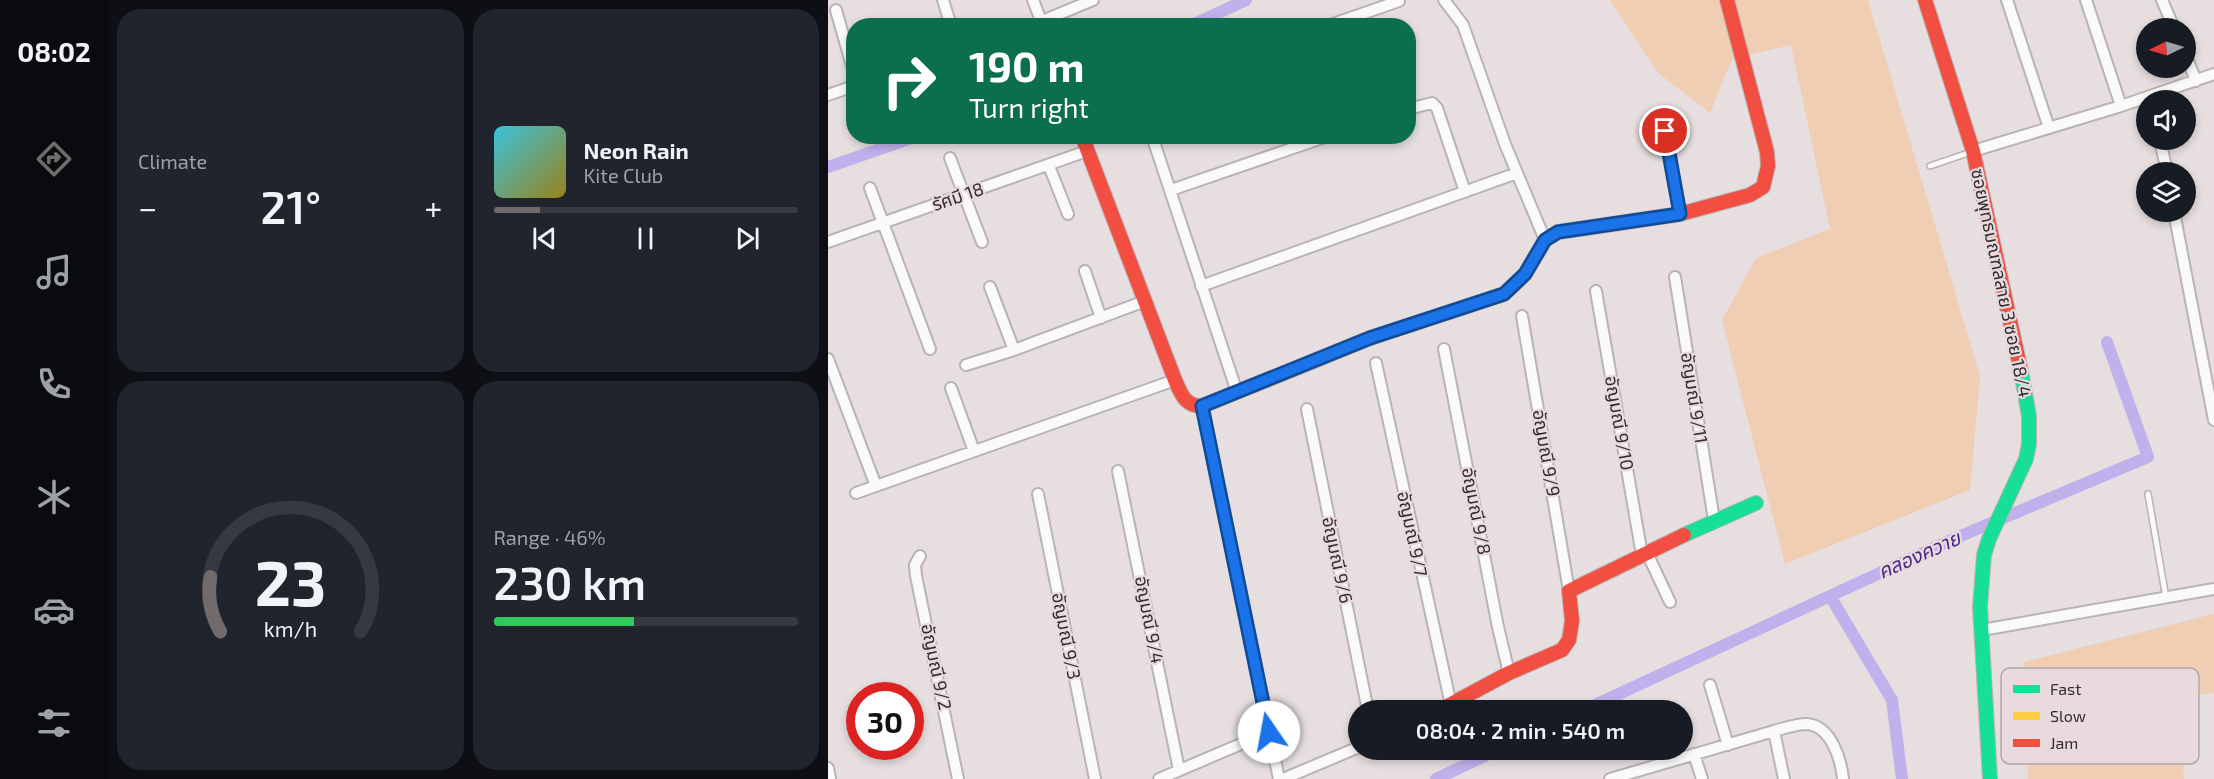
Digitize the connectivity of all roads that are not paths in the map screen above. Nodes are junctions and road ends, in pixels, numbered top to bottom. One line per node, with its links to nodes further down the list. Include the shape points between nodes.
1 (943, 0): 12 (street)
2 (1034, 0): 13 (street)
3 (1093, 0): 14 (street)
4 (1444, 0): 37 (street, via 1463,25)
5 (1727, 0): 43 (street, via 1767,152 1766,179 1763,187 1750,195)
6 (1925, 0): 33 (street, ซอยพุทธมณฑลสาย 3 ซอย 18/4)
7 (2007, 0): 27 (street)
8 (2086, 0): 25 (street)
9 (2162, 0): 16 (street)
10 (1400, 1): 15 (street)
11 (836, 10): 17 (street)
12 (949, 18)
13 (1040, 18)
14 (1055, 18)
15 (1350, 18)
16 (2170, 18)
17 (846, 45)
18 (2214, 74): 20 (street)
19 (2195, 78): 20 (street)
20 (2196, 81): 22 (street)
21 (846, 89): 23 (street)
22 (2173, 90)
23 (828, 95)
24 (2136, 102): 25 (street)
25 (2121, 106): 27 (street)
26 (1416, 107): 40 (street, via 1432,103 1437,108)
27 (2049, 128): 33 (street)
28 (1665, 131): 43 (street)
29 (1085, 144): 32 (street)
30 (1155, 144): 39 (street)
31 (1305, 144): 39 (street)
32 (1088, 151): 35 (street, รัศมี 18); 54 (street)
33 (1973, 151): 36 (lane); 83 (street, ซอยพุทธมณฑลสาย 3 ซอย 18/4, via 2018,350 2030,444 1984,555)
34 (950, 158): 41 (street)
35 (1049, 166): 41 (street, รัศมี 18); 42 (street)
36 (1930, 166)
37 (1517, 173): 40 (street); 46 (street)
38 (870, 188): 44 (street)
39 (1171, 190): 52 (street)
40 (1465, 192): 52 (street)
41 (965, 195): 44 (street, รัศมี 18); 48 (street)
42 (1068, 214)
43 (1680, 214): 46 (street, via 1558,232)
44 (882, 222): 47 (street, รัศมี 18); 57 (street)
45 (2176, 222): 68 (street)
46 (1545, 240): 65 (street, via 1525,274 1504,294 1370,338)
47 (828, 242)
48 (982, 242)
49 (1085, 271): 56 (street)
50 (1675, 277): 76 (street, อัญมณี 9/11)
51 (990, 286): 59 (street)
52 (1201, 286): 65 (street)
53 (1596, 291): 77 (street, อัญมณี 9/10)
54 (1145, 301): 56 (street); 63 (street)
55 (1522, 316): 80 (street, อัญมณี 9/9)
56 (1101, 318): 59 (street)
57 (930, 349)
58 (1444, 349): 84 (street, อัญมณี 9/8)
59 (1014, 350): 62 (street)
60 (828, 358): 71 (street)
61 (1376, 363): 87 (street, อัญมณี 9/7)
62 (966, 365)
63 (1175, 380): 66 (street, via 1186,403); 69 (street)
64 (951, 388): 69 (street)
65 (1237, 392): 66 (street)
66 (1202, 406): 90 (street)
67 (1306, 409): 86 (street, อัญมณี 9/6)
68 (2214, 420)
69 (974, 451): 71 (street)
70 (1118, 471): 95 (street, อัญมณี 9/4)
71 (876, 486): 72 (street)
72 (856, 493)
73 (1038, 494): 99 (street, อัญมณี 9/3)
74 (2148, 494): 81 (lane)
75 (1756, 502): 76 (street)
76 (1714, 520): 77 (street)
77 (1644, 554): 80 (street); 82 (street, อัญมณี 9/10)
78 (920, 556): 98 (street, อัญมณี 9/2, via 915,565 916,576)
79 (2214, 589): 81 (street)
80 (1569, 591): 84 (street, via 1572,621 1569,640 1562,650)
81 (2166, 598): 83 (street)
82 (1670, 602)
83 (1982, 630): 105 (street, ซอยพุทธมณฑลสาย 3 ซอย 18/4)
84 (1509, 673): 88 (street)
85 (1710, 685): 91 (street)
86 (1366, 700)
87 (1442, 700)
88 (1459, 700)
89 (1774, 731): 91 (street); 103 (street); 104 (street, via 1798,724 1810,724 1821,730 1831,740 1842,764)
90 (1269, 732): 95 (street); 101 (street)
91 (1728, 745): 93 (street)
92 (1348, 752): 101 (street)
93 (1694, 754): 96 (street); 102 (street)
94 (828, 768): 97 (street)
95 (1179, 770): 100 (street)
96 (1616, 778)
97 (830, 779)
98 (958, 779)
99 (1095, 779)
100 (1159, 779)
101 (1281, 779)
102 (1702, 779)
103 (1784, 779)
104 (1843, 779)
105 (1990, 779)

